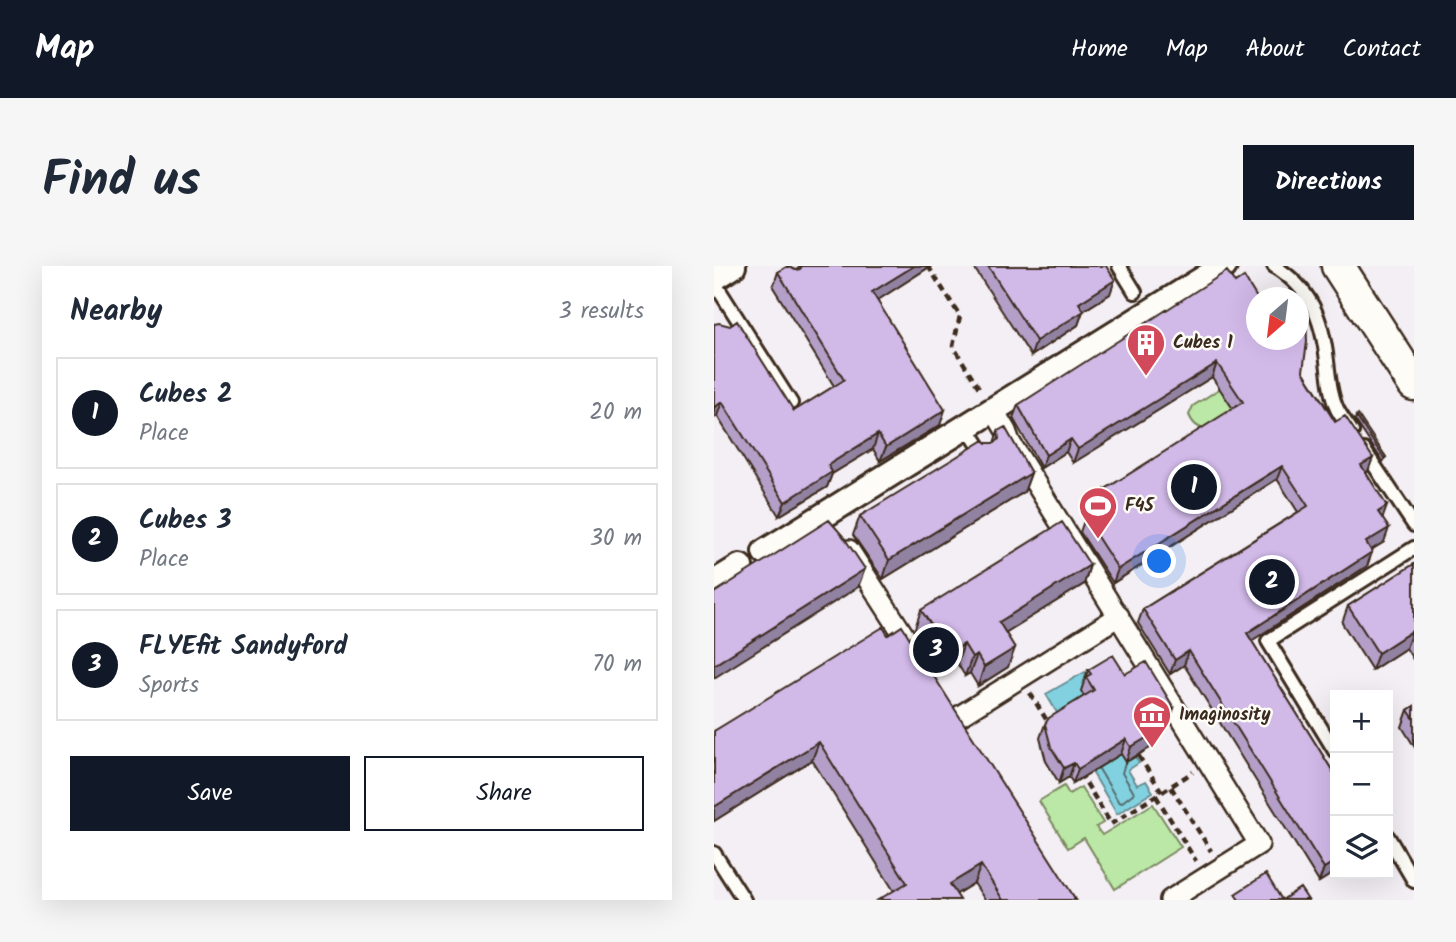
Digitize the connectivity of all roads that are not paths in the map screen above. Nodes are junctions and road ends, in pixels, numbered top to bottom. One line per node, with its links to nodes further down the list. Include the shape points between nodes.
1 (1119, 266): 6 (lane)
2 (1224, 266): 9 (street)
3 (1274, 266): 13 (lane, via 1301,287 1314,306 1337,409)
4 (1338, 266): 7 (street)
5 (723, 272): 8 (lane, via 778,391)
6 (1136, 292)
7 (1414, 384)
8 (791, 403)
9 (993, 409): 10 (street); 18 (street)
10 (966, 426): 11 (lane); 12 (street)
11 (984, 454)
12 (824, 515): 15 (street); 19 (street)
13 (1414, 525)
14 (1414, 548): 21 (lane, via 1268,641)
15 (778, 553)
16 (740, 567): 17 (street)
17 (714, 583)
18 (1119, 616): 20 (street, via 1020,678 954,712); 26 (street, via 1259,844)
19 (925, 667)
20 (969, 735)
21 (1330, 743)
22 (1393, 845): 24 (lane)
23 (714, 853): 25 (lane)
24 (1414, 881)
25 (744, 900)
26 (1170, 900)

